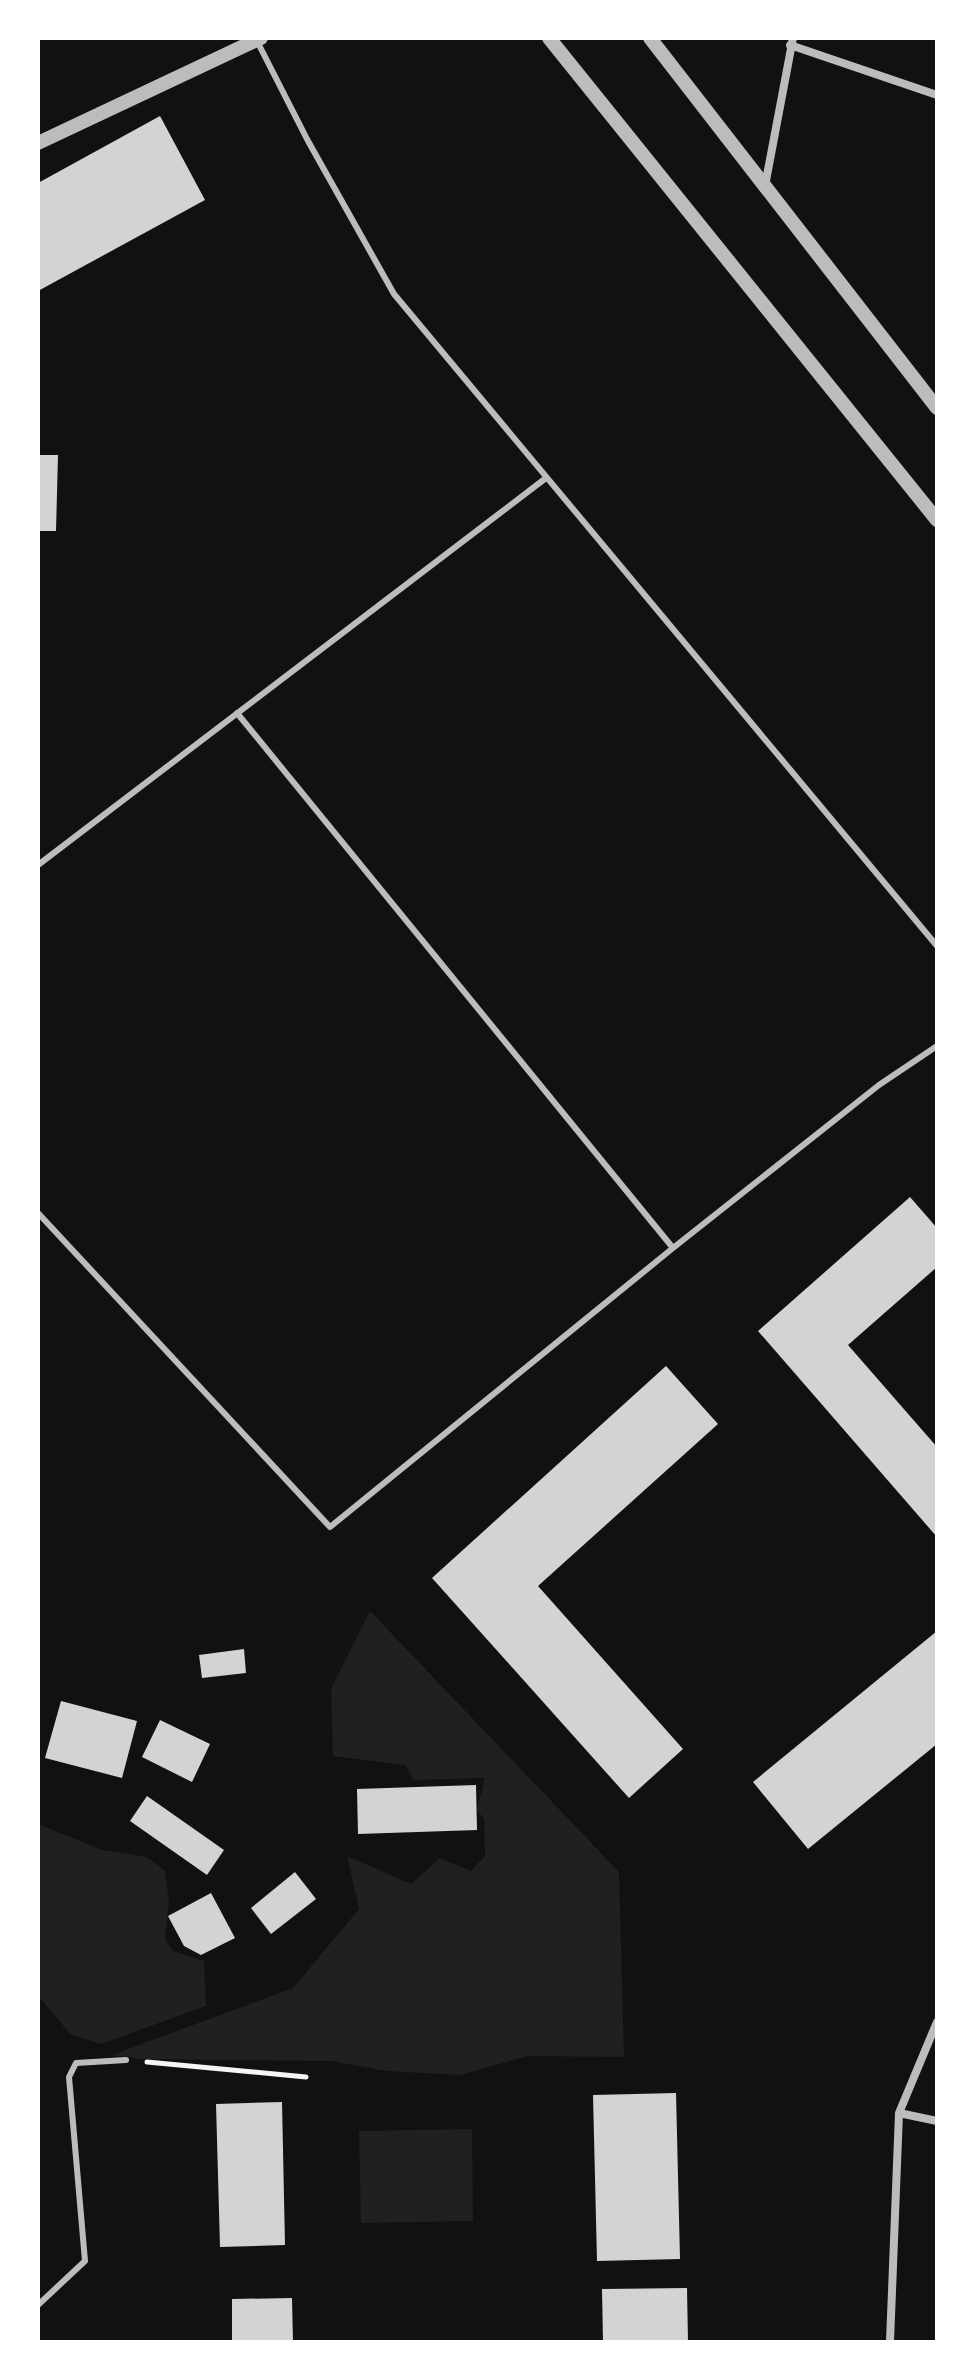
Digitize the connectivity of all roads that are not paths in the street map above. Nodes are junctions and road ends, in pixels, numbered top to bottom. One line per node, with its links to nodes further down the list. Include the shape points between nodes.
1 (549, 38): 10 (street)
2 (650, 38): 7 (street)
3 (259, 39): 6 (street); 9 (lane, via 308,141 394,294)
4 (792, 42): 5 (street); 7 (street)
5 (937, 95)
6 (38, 143)
7 (765, 187): 8 (street)
8 (937, 408)
9 (546, 478): 11 (lane); 13 (lane)
10 (937, 520)
11 (237, 713): 12 (lane); 16 (lane)
12 (38, 865)
13 (937, 946)
14 (937, 1046): 16 (lane, via 879,1085)
15 (38, 1213): 16 (lane, via 330,1527)
16 (673, 1248)
17 (937, 2022): 19 (street)
18 (126, 2060): 21 (lane, via 76,2063 69,2077 85,2261)
19 (899, 2113): 20 (street); 22 (street)
20 (937, 2121)
21 (38, 2305)
22 (890, 2342)

